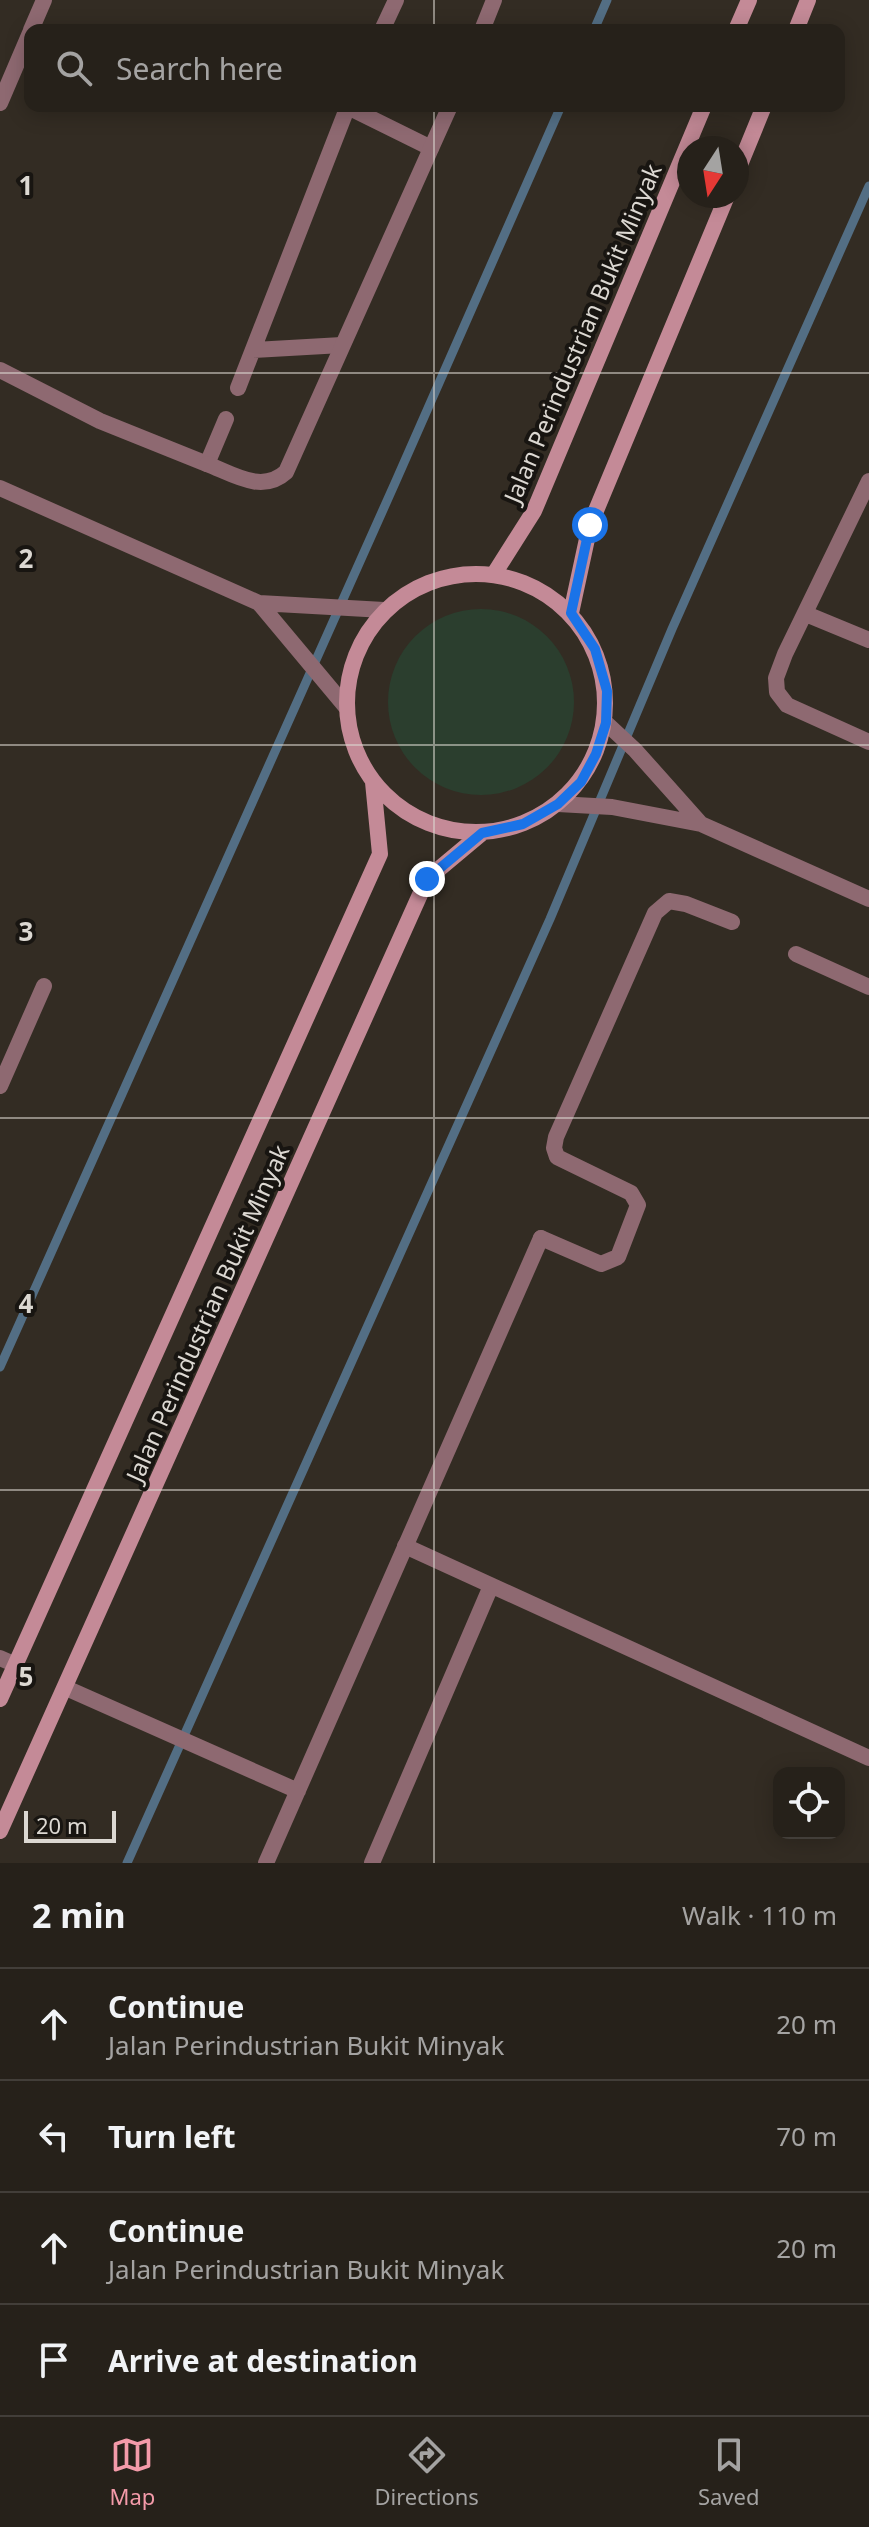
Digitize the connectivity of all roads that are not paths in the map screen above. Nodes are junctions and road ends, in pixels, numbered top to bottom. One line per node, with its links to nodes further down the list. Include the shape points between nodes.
1 (44, 0): 6 (street)
2 (396, 0): 7 (street)
3 (494, 0): 8 (street)
4 (749, 0): 9 (main road)
5 (808, 0): 10 (main road)
6 (34, 24)
7 (385, 24)
8 (484, 24)
9 (739, 24)
10 (798, 24)
11 (24, 48): 12 (street)
12 (0, 103)
13 (346, 112): 22 (street)
14 (358, 112): 19 (street)
15 (447, 112): 19 (street)
16 (701, 112): 29 (main road, Jalan Perindustrian Bukit Minyak, via 534,511)
17 (762, 112): 18 (main road)
18 (749, 143)
19 (431, 148): 21 (street)
20 (722, 208): 32 (main road, via 590,525)
21 (342, 345): 22 (street); 26 (street, via 286,472 277,481 252,482)
22 (253, 350): 24 (street)
23 (0, 370): 26 (street, via 100,421)
24 (238, 388)
25 (226, 419): 26 (street)
26 (207, 464)
27 (869, 481): 33 (street)
28 (0, 488): 30 (street)
29 (494, 574): 31 (main road, via 451,575 410,591); 32 (main road, via 536,587)
30 (259, 603): 31 (street); 35 (street)
31 (384, 610): 35 (main road, via 364,636 350,670)
32 (571, 613): 36 (main road, via 595,649)
33 (806, 614): 34 (street); 37 (street, via 776,678 777,692 787,705)
34 (869, 640)
35 (346, 707): 38 (main road, via 354,747)
36 (611, 728): 39 (main road, via 581,782); 40 (street)
37 (869, 742)
38 (373, 782): 41 (main road, via 404,810 441,828); 51 (main road, Jalan Perindustrian Bukit Minyak, via 380,854)
39 (558, 804): 40 (street, via 612,807); 41 (main road, via 523,824)
40 (701, 824): 42 (street)
41 (482, 833): 52 (main road, Jalan Perindustrian Bukit Minyak, via 427,879)
42 (869, 899)
43 (732, 922): 48 (street, via 669,901 655,913 554,1148 557,1157 636,1198 618,1257 601,1264 541,1238)
44 (796, 954): 46 (street)
45 (44, 986): 47 (street)
46 (869, 987)
47 (0, 1086)
48 (405, 1546): 49 (street); 55 (street)
49 (491, 1586): 54 (street); 58 (street)
50 (0, 1658): 51 (street)
51 (16, 1665): 53 (main road, Jalan Perindustrian Bukit Minyak)
52 (66, 1688): 55 (street); 56 (main road, Jalan Perindustrian Bukit Minyak)
53 (0, 1699)
54 (869, 1758)
55 (298, 1791): 57 (street)
56 (0, 1831)
57 (266, 1863)
58 (372, 1863)

